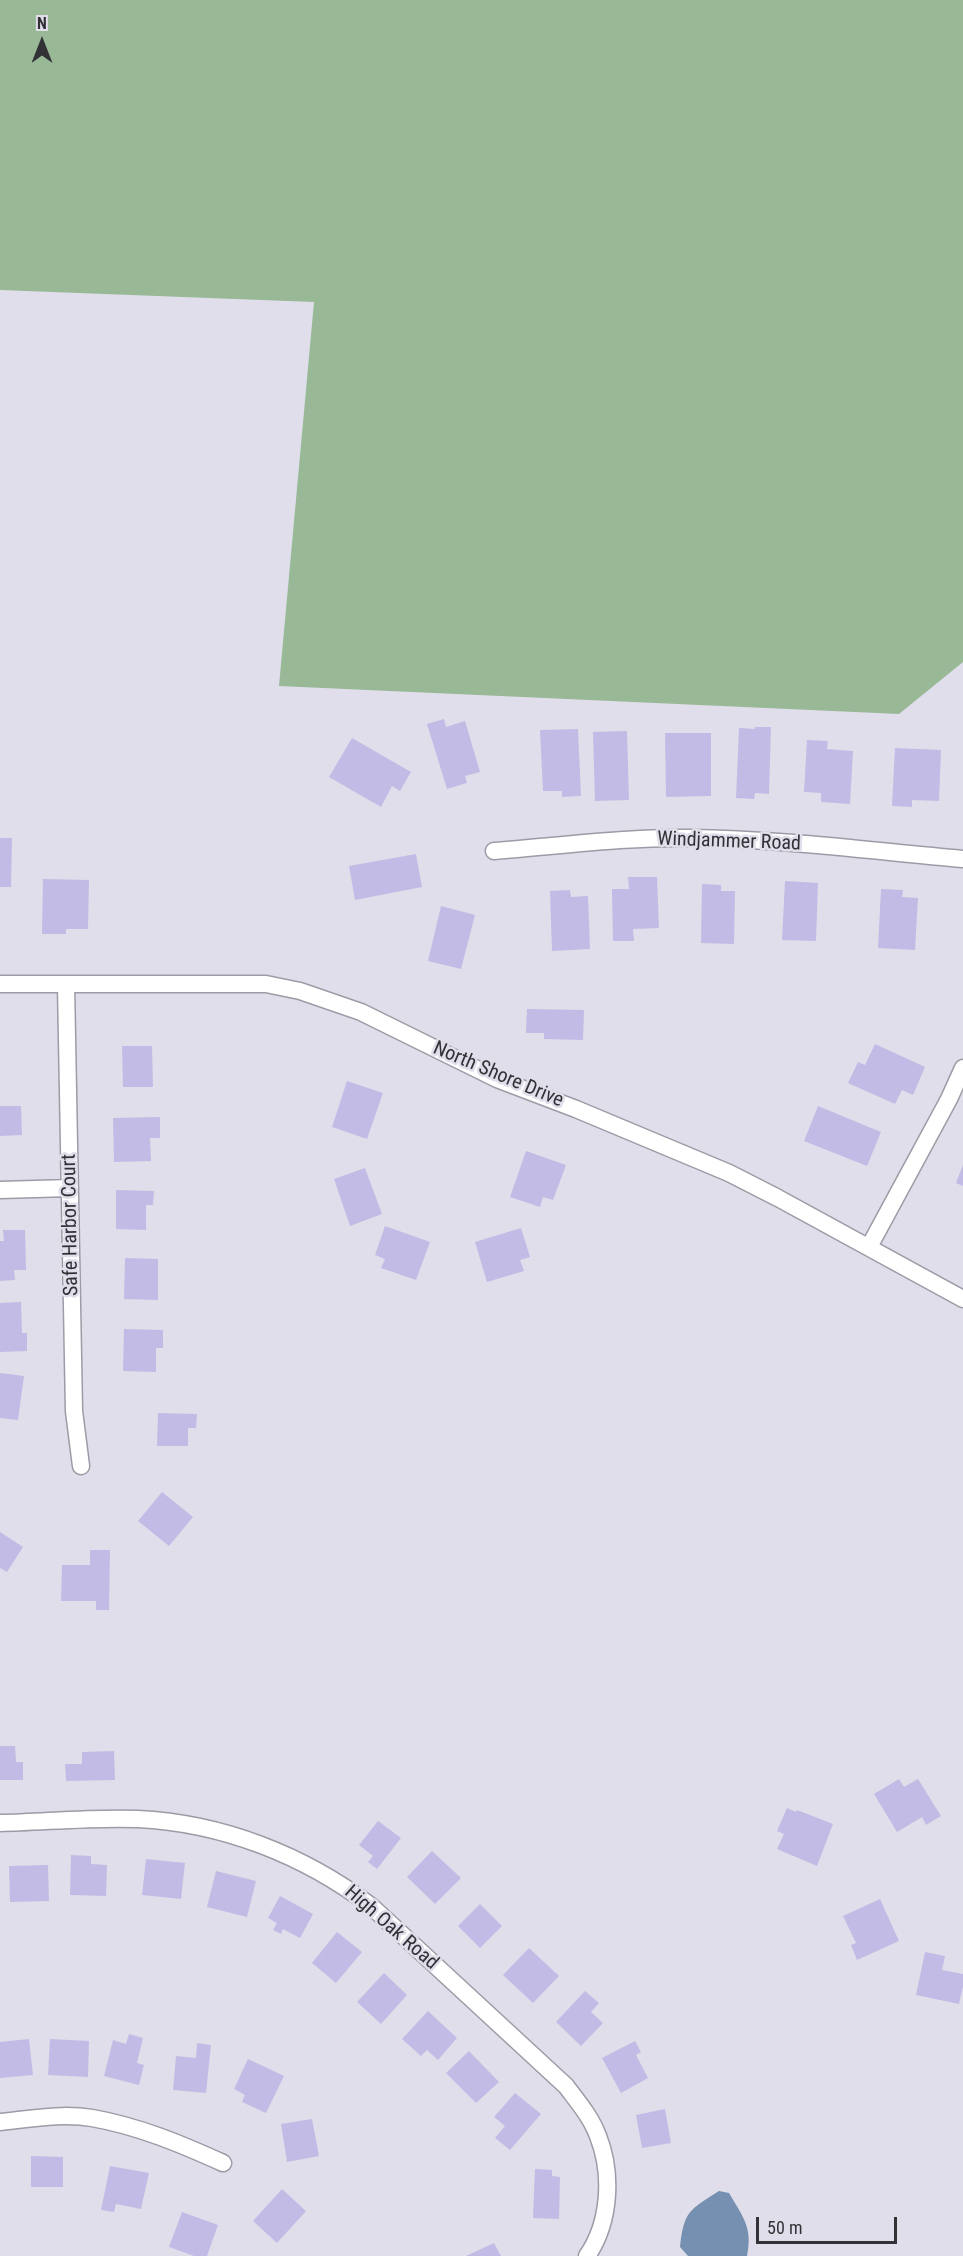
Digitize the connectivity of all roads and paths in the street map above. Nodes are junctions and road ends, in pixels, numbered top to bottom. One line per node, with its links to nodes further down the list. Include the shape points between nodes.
1 (494, 851): 2 (street, Windjammer Road, via 690,838)
2 (963, 859)
3 (0, 984): 4 (street, North Shore Drive)
4 (66, 985): 6 (street, Safe Harbor Court); 8 (street, North Shore Drive, via 266,984 300,992 361,1012 497,1078 729,1173)
5 (962, 1074): 8 (street)
6 (70, 1188): 7 (street); 10 (street, Safe Harbor Court, via 74,1411)
7 (0, 1190)
8 (869, 1247): 9 (street, North Shore Drive)
9 (963, 1299)
10 (81, 1466)
11 (0, 1823): 14 (street, High Oak Road, via 138,1819 187,1825 239,1837 284,1854 346,1887 566,2086 587,2114 599,2137 607,2189 597,2242)
12 (0, 2122): 13 (street, via 90,2118 137,2128)
13 (223, 2163)
14 (587, 2256)

